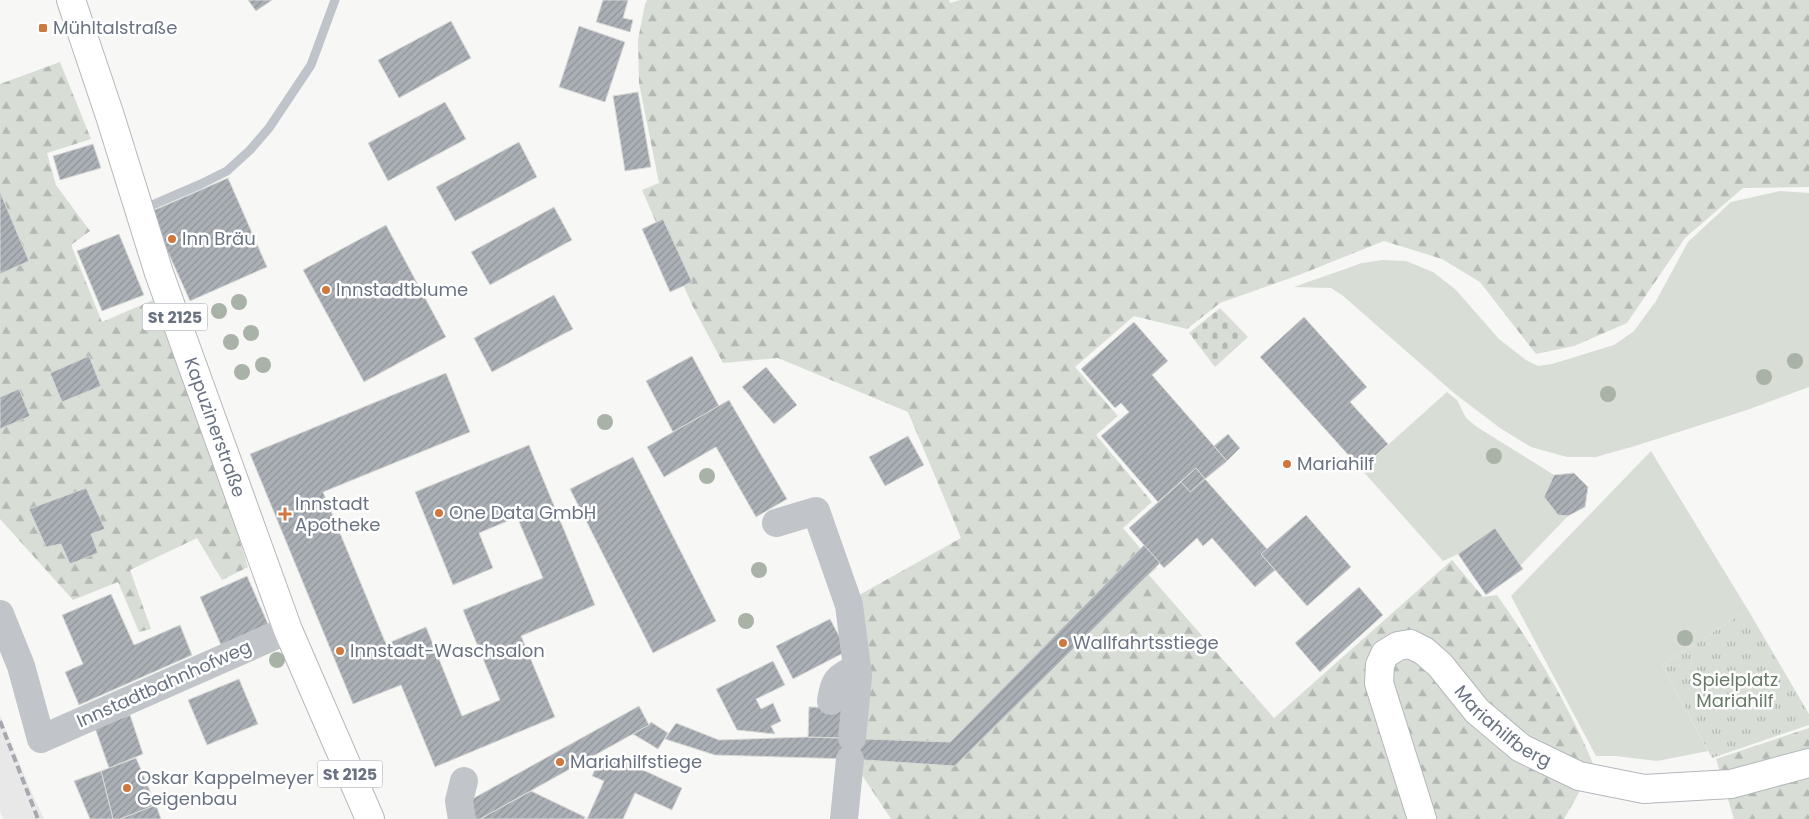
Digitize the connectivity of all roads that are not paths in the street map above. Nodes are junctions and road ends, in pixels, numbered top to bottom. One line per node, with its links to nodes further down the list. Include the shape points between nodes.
1 (71, 0): 4 (main road, Kapuzinerstraße / St 2125, via 163,282)
2 (776, 523): 5 (lane, via 816,511 849,605)
3 (0, 614): 4 (lane, Innstadtbahnhofweg, via 20,666 41,739)
4 (288, 630): 9 (main road, Kapuzinerstraße / St 2125)
5 (857, 668): 6 (lane, via 833,685); 11 (lane)
6 (830, 701)
7 (1809, 763): 12 (main road, Mariahilfberg, via 1732,784 1654,789 1579,776 1521,748 1478,711 1440,665 1410,644 1398,646 1385,654 1380,665 1379,683)
8 (464, 781): 10 (lane, via 459,801)
9 (370, 819)
10 (462, 819)
11 (844, 819)
12 (1422, 819)

